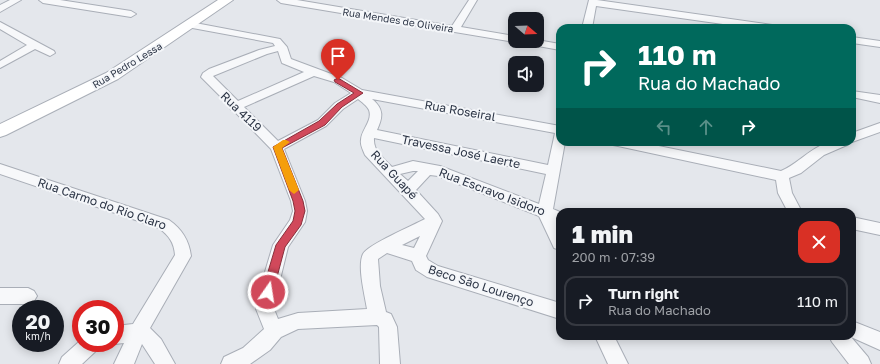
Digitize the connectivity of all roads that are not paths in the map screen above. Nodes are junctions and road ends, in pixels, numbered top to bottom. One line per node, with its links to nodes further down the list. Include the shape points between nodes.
1 (17, 0): 7 (street)
2 (43, 0): 8 (street)
3 (228, 0): 12 (street, Rua Pedro Lessa)
4 (281, 0): 13 (street, Rua Mendes de Oliveira)
5 (473, 0): 13 (street)
6 (592, 1): 10 (street); 11 (street)
7 (0, 9)
8 (131, 14)
9 (0, 24): 14 (street)
10 (587, 24)
11 (745, 24)
12 (190, 25): 22 (street, via 267,38 276,41); 32 (street, Rua Pedro Lessa, via 112,76)
13 (455, 29): 16 (street, Rua Mendes de Oliveira)
14 (10, 32): 15 (street); 20 (street)
15 (0, 36)
16 (508, 38)
17 (856, 41): 19 (street)
18 (544, 44): 21 (street)
19 (880, 44)
20 (34, 45): 23 (street); 24 (street)
21 (556, 45)
22 (282, 47): 25 (street, Rua Guapé, via 286,61); 29 (street, Rua 4119, via 207,75)
23 (50, 53)
24 (0, 65)
25 (313, 72): 26 (street, Rua Guapé, via 338,80); 29 (street)
26 (359, 93): 31 (street, Rua Roseiral); 33 (street, Rua Guapé, via 376,112); 38 (street, via 322,123)
27 (856, 95): 28 (street)
28 (880, 99)
29 (235, 107): 38 (street, Rua 4119)
30 (880, 127): 34 (street)
31 (556, 129)
32 (0, 131)
33 (370, 133): 41 (street, Travessa José Laerte); 42 (street, Rua Guapé, via 367,139 368,147 372,155)
34 (856, 136)
35 (558, 146): 41 (street)
36 (637, 146): 43 (street)
37 (830, 146): 43 (street, via 796,170)
38 (277, 147): 59 (street, via 300,211 297,222 281,245 268,292 265,309)
39 (428, 170): 42 (street, via 409,165); 44 (street, Rua Escravo Isidoro); 46 (street, Rua Escravo Isidoro, via 440,171)
40 (2, 171): 58 (street, Rua Carmo do Rio Claro, via 164,224 178,236 183,256)
41 (552, 171): 46 (street)
42 (390, 173): 44 (street, Rua Guapé)
43 (782, 176): 45 (street, via 785,193)
44 (408, 190): 48 (street, Rua Guapé)
45 (793, 208)
46 (545, 213): 47 (street, Rua Escravo Isidoro); 51 (street)
47 (556, 217)
48 (434, 221): 52 (street); 53 (street)
49 (856, 224): 50 (street)
50 (880, 229)
51 (556, 236)
52 (386, 246): 53 (street, Beco São Lourenço); 57 (street, via 370,256 370,272)
53 (418, 256): 56 (street, Beco São Lourenço, via 422,265 433,272)
54 (0, 296): 55 (street)
55 (28, 296)
56 (556, 310)
57 (378, 317): 59 (street, via 298,321); 70 (street, via 385,320 388,327)
58 (139, 331): 61 (street); 66 (street, via 150,338); 68 (street, Rua Carmo do Rio Claro)
59 (275, 331): 69 (street, via 250,354)
60 (856, 331): 64 (street)
61 (124, 334)
62 (606, 340): 71 (street)
63 (841, 340): 72 (street)
64 (880, 340)
65 (82, 352): 67 (street)
66 (160, 363)
67 (69, 364)
68 (124, 364)
69 (231, 364)
70 (390, 364)
71 (618, 364)
72 (861, 364)

